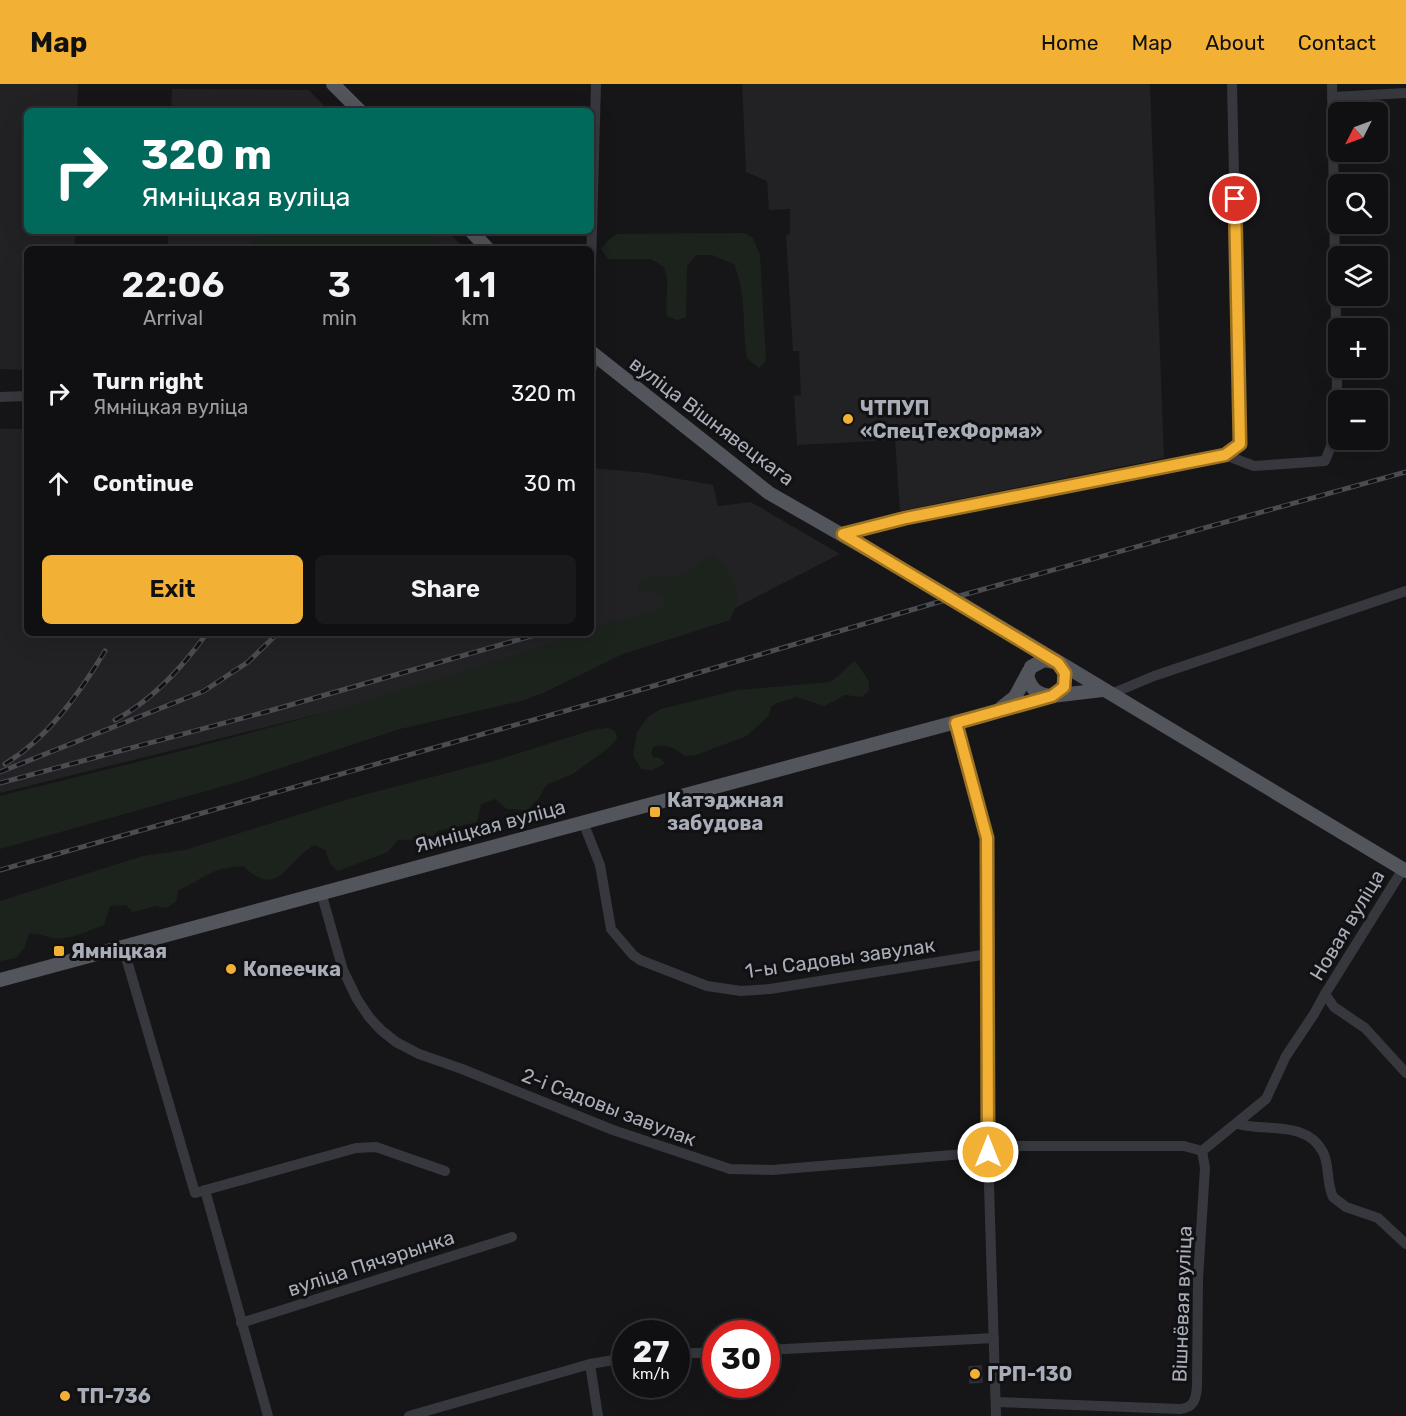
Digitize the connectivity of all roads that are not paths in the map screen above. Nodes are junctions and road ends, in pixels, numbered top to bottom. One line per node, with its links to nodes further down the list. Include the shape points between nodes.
1 (333, 84): 7 (main road)
2 (596, 84): 8 (street)
3 (1232, 84): 14 (street, via 1240,444)
4 (1332, 84): 6 (street)
5 (1406, 93): 6 (street)
6 (1332, 97): 14 (street, via 1337,385 1333,441 1325,461 1254,466)
7 (357, 108)
8 (594, 157)
9 (474, 234): 10 (main road)
10 (485, 246)
11 (594, 354): 15 (main road, вуліца Вішнявецкага, via 769,493)
12 (0, 396): 13 (street)
13 (24, 396)
14 (1225, 455): 15 (street)
15 (843, 534): 17 (main road, вуліца Вішнявецкага)
16 (1406, 591): 20 (street)
17 (1019, 639): 18 (main road, вуліца Вішнявецкага); 19 (main road, via 1027,654)
18 (1058, 663): 19 (main road, via 1044,660); 20 (main road, вуліца Вішнявецкага); 21 (main road, via 1066,684)
19 (1029, 671): 21 (main road, via 1028,681 1036,692); 22 (main road, via 1015,696)
20 (1106, 692): 21 (main road, Ямніцкая вуліца); 25 (main road, вуліца Вішнявецкага)
21 (1052, 696): 22 (main road, Ямніцкая вуліца)
22 (992, 714): 23 (main road, Ямніцкая вуліца)
23 (956, 723): 24 (main road, Ямніцкая вуліца); 28 (street, via 987,838)
24 (583, 822): 26 (main road, Ямніцкая вуліца); 28 (street, 1-ы Садовы завулак, via 600,865 614,934 640,960 707,986 760,990)
25 (1404, 870): 30 (street, Новая вуліца)
26 (321, 892): 27 (main road, Ямніцкая вуліца); 33 (street, 2-і Садовы завулак, via 343,970 357,999 381,1030 419,1054 613,1130 730,1169 772,1170)
27 (123, 946): 29 (main road, Ямніцкая вуліца); 36 (street)
28 (988, 954): 33 (street)
29 (0, 980)
30 (1324, 994): 31 (street, Новая вуліца, via 1334,1007 1365,1028); 32 (street, via 1286,1056 1266,1099)
31 (1406, 1073)
32 (1238, 1124): 34 (street); 38 (street, via 1291,1129 1306,1137 1323,1153 1333,1197 1346,1207 1378,1218)
33 (988, 1149): 34 (street, 2-і Садовы завулак, via 1185,1146); 40 (street)
34 (1202, 1151): 44 (street, Вішнёвая вуліца, via 1205,1168 1197,1388 1191,1406 1162,1409)
35 (445, 1171): 36 (street, via 376,1147 356,1148)
36 (200, 1192): 39 (street)
37 (512, 1237): 39 (street, вуліца Пячэрынка)
38 (1406, 1244)
39 (241, 1323): 45 (street)
40 (994, 1338): 41 (street); 44 (street)
41 (780, 1349)
42 (612, 1361): 43 (street)
43 (590, 1364): 46 (street); 47 (street)
44 (996, 1402): 48 (street)
45 (268, 1416)
46 (409, 1416)
47 (598, 1416)
48 (996, 1416)

